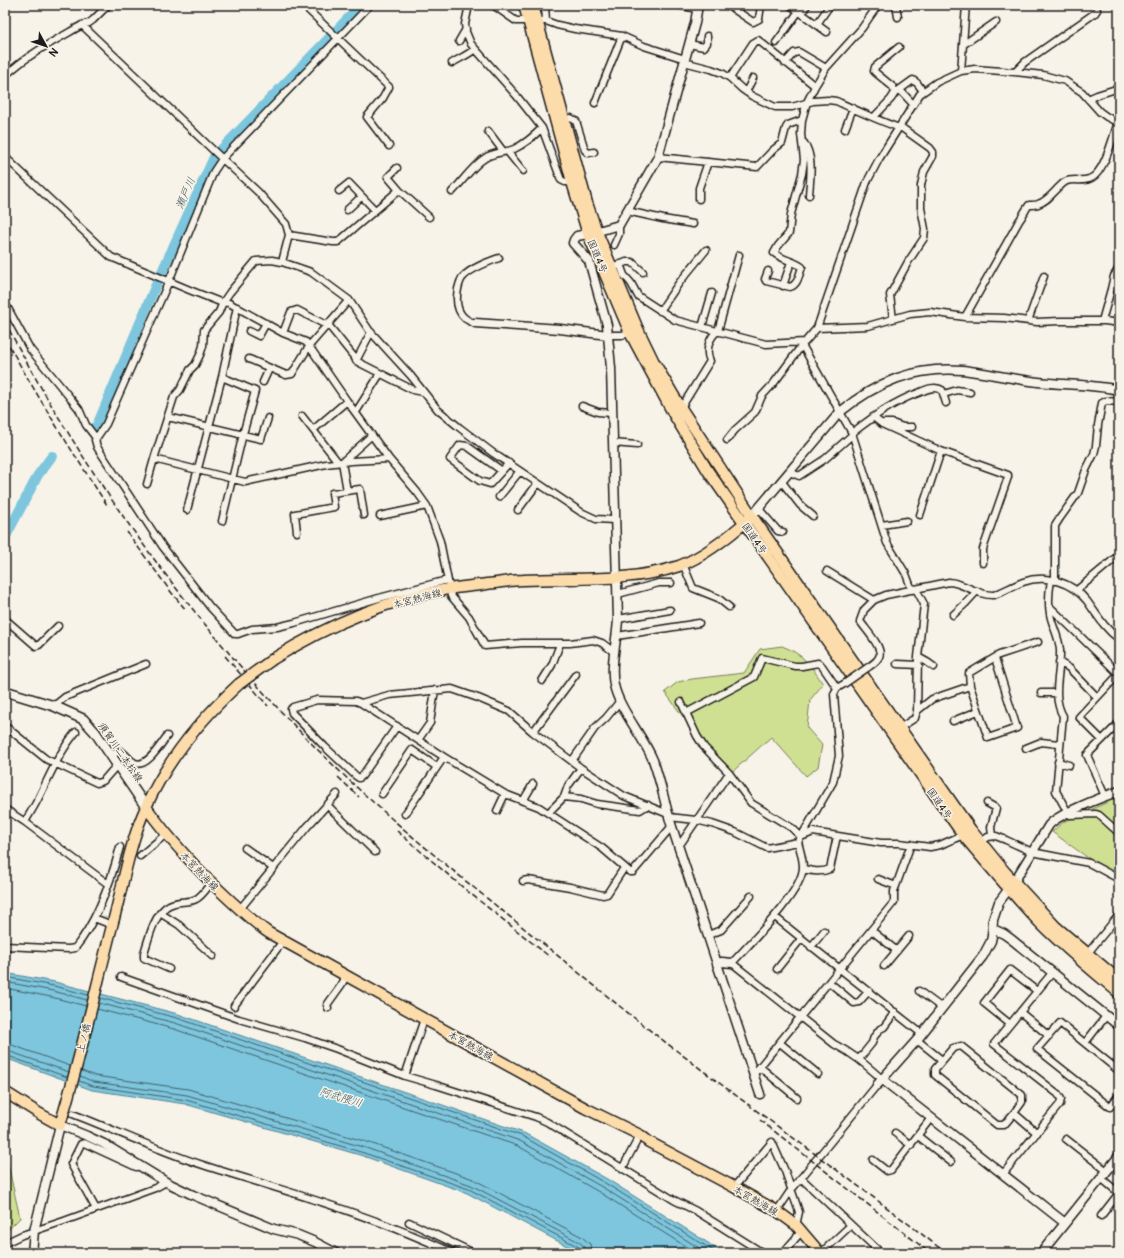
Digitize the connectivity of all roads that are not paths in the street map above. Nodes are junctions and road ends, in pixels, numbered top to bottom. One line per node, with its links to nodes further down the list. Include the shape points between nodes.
1 (108, 5): 24 (street, via 89,23)
2 (303, 5): 30 (street)
3 (370, 5): 30 (street)
4 (469, 5): 26 (street)
5 (493, 5): 22 (street, via 516,21)
6 (524, 5): 22 (main road, 国道4号)
7 (533, 5): 22 (main road, 国道4号)
8 (545, 5): 22 (street)
9 (677, 5): 18 (street)
10 (732, 5): 11 (street, via 732,8 753,22 759,19)
11 (761, 5)
12 (790, 5): 20 (street)
13 (807, 5): 20 (street)
14 (830, 5): 25 (street)
15 (878, 5): 40 (street, via 862,28)
16 (896, 5): 21 (street)
17 (966, 5): 34 (street)
18 (698, 7): 33 (street)
19 (1097, 10): 42 (street)
20 (800, 12): 25 (street); 32 (street)
21 (898, 17)
22 (537, 21): 28 (street); 57 (main road, 国道4号); 74 (main road, 国道4号)
23 (996, 22): 34 (street)
24 (82, 24): 43 (street, via 39,50); 70 (street)
25 (817, 24): 27 (street)
26 (466, 29): 31 (street); 36 (street)
27 (827, 32)
28 (622, 36): 37 (street); 53 (street)
29 (708, 36): 33 (street, via 704,47)
30 (337, 37): 65 (street, via 389,87 367,117); 70 (street)
31 (459, 41)
32 (776, 43)
33 (689, 44): 37 (street)
34 (964, 44): 41 (street)
35 (899, 47): 48 (street, via 874,70)
36 (475, 49): 38 (street); 60 (street)
37 (684, 61): 44 (street); 69 (street)
38 (452, 63)
39 (785, 63): 40 (street, via 794,53 799,52); 44 (street, via 756,40); 46 (street)
40 (826, 68): 46 (street)
41 (961, 71): 42 (street, via 975,69); 49 (street)
42 (1015, 72): 51 (street, via 1065,80)
43 (5, 76)
44 (730, 78): 50 (street)
45 (753, 78): 50 (street)
46 (815, 86): 52 (street)
47 (1119, 88): 51 (street)
48 (898, 91): 49 (street, via 913,80); 54 (street); 56 (street)
49 (923, 91): 54 (street)
50 (746, 92): 52 (street, via 776,108 792,107)
51 (1088, 99): 59 (street, via 1100,112)
52 (807, 102): 55 (street, via 836,101); 58 (street)
53 (595, 103)
54 (913, 104): 62 (street)
55 (853, 108): 56 (street); 61 (street)
56 (874, 117): 62 (street)
57 (564, 120): 67 (street, via 571,118 576,121 585,150 588,153); 87 (main road, 国道4号, via 587,203)
58 (802, 120): 64 (street); 71 (street, via 788,125 782,143 756,167)
59 (1119, 123): 108 (street, via 1096,175 1085,180 1067,181 1044,201 1029,205)
60 (542, 128): 66 (street, via 526,142); 74 (street, via 561,180)
61 (845, 129)
62 (898, 129): 109 (street, via 902,128 924,143 933,152 933,156 924,172 921,185 924,238 890,295); 117 (street, via 867,182)
63 (488, 131): 66 (street)
64 (803, 142): 78 (street, via 809,152); 94 (street, via 804,166 791,214 789,233 774,253)
65 (389, 146)
66 (505, 151): 73 (street); 77 (street, via 483,158)
67 (594, 152)
68 (5, 157): 100 (street, via 111,257)
69 (658, 157): 71 (street); 83 (street)
70 (222, 158): 88 (street, via 258,192 286,224); 100 (street)
71 (708, 162): 80 (street, via 699,188)
72 (397, 168): 75 (street, via 388,177)
73 (523, 171)
74 (572, 182): 87 (main road, 国道4号)
75 (399, 190): 82 (street); 84 (street)
76 (339, 191): 79 (street, via 349,183)
77 (452, 192)
78 (809, 195)
79 (361, 197): 81 (street); 82 (street)
80 (699, 199)
81 (347, 210)
82 (375, 210): 88 (street, via 338,242)
83 (627, 211): 85 (street); 86 (street)
84 (429, 217)
85 (693, 224)
86 (621, 232): 87 (street); 89 (street)
87 (592, 233): 95 (main road, 国道4号); 122 (main road, 国道4号); 123 (street, via 577,236 573,243 589,261)
88 (288, 235): 93 (street)
89 (614, 245)
90 (706, 250): 107 (street)
91 (739, 255): 119 (street)
92 (499, 258): 113 (street, via 473,270 463,277 459,284 457,308 464,318)
93 (282, 262): 103 (street, via 311,272); 104 (street, via 256,261)
94 (791, 262): 101 (street); 101 (street, via 802,267 797,282 794,286)
95 (616, 266): 98 (street, via 632,262); 107 (street, via 631,283 638,296); 140 (main road, 国道4号, via 651,355)
96 (1119, 268): 111 (street, via 1114,276)
97 (768, 270): 101 (street, via 766,281)
98 (643, 272)
99 (1044, 276): 110 (street)
100 (167, 281): 104 (street); 155 (street, via 106,424)
101 (782, 286)
102 (712, 293): 116 (street)
103 (349, 300): 115 (street); 120 (street)
104 (223, 302): 106 (street); 145 (street, via 220,312 204,330 200,355 174,397)
105 (5, 303): 155 (street, via 30,349 71,399)
106 (237, 307): 112 (street); 130 (street)
107 (660, 311): 116 (street, via 675,320)
108 (965, 317): 109 (street, via 930,312); 110 (street)
109 (893, 319): 117 (street, via 868,326)
110 (1028, 321): 111 (street)
111 (1102, 321): 114 (street)
112 (266, 323): 118 (street, via 259,336); 121 (street)
113 (475, 323): 123 (street, via 560,328)
114 (1119, 323)
115 (328, 326): 121 (street, via 297,310 291,312); 125 (street); 127 (street)
116 (702, 327): 119 (street)
117 (817, 328): 124 (street)
118 (249, 331)
119 (718, 331): 124 (street, via 766,344); 140 (street, via 711,339 708,349 710,361)
120 (371, 332): 127 (street); 133 (street)
121 (283, 333): 125 (street, via 306,342)
122 (630, 333): 123 (street); 180 (main road, 国道4号, via 674,415 708,471)
123 (608, 335): 143 (street)
124 (804, 344): 142 (street); 156 (street, via 762,396 755,412)
125 (309, 346): 128 (street, via 292,374 286,375); 136 (street)
126 (249, 360): 128 (street)
127 (356, 360): 129 (street)
128 (269, 369): 131 (street)
129 (380, 374): 133 (street, via 413,390); 141 (street)
130 (222, 377): 149 (street); 152 (street, via 255,391)
131 (263, 382)
132 (1119, 390): 142 (street, via 1038,382 962,370 940,370 899,376 857,398)
133 (423, 392): 163 (street, via 438,410)
134 (970, 392): 135 (street, via 957,390)
135 (944, 394): 138 (street); 146 (street, via 940,388 927,389 902,399)
136 (347, 401): 141 (street); 151 (street)
137 (1119, 402): 193 (street, via 1102,403 1094,454 1080,489 1055,526)
138 (946, 403)
139 (582, 406): 143 (street, via 598,412)
140 (680, 408): 180 (main road, 国道4号)
141 (356, 412): 154 (street)
142 (840, 412): 153 (street); 167 (street)
143 (612, 413): 157 (street)
144 (302, 416): 151 (street)
145 (168, 417): 149 (street); 160 (street)
146 (873, 417): 148 (street); 153 (street)
147 (268, 418): 152 (street, via 261,439)
148 (882, 424): 150 (street, via 887,422 900,427); 159 (street)
149 (209, 426): 152 (street); 164 (street)
150 (912, 427)
151 (313, 430): 162 (street)
152 (243, 434): 168 (street)
153 (852, 434): 167 (street, via 825,458 799,476); 185 (street)
154 (372, 435): 161 (street); 162 (street)
155 (96, 438): 195 (street, via 97,447 163,547 210,607 236,634 294,623 378,598)
156 (727, 440)
157 (613, 443): 158 (street); 183 (street)
158 (637, 445)
159 (941, 451): 177 (street); 189 (street, via 1008,475 983,549)
160 (154, 459): 164 (street); 171 (street)
161 (389, 459): 162 (street); 174 (street)
162 (340, 462): 168 (street, via 245,482); 172 (street)
163 (508, 463): 165 (street); 166 (street)
164 (197, 471): 168 (street); 175 (street)
165 (502, 471): 165 (street, via 490,484 480,482 450,459 460,445 467,446)
166 (520, 471): 170 (street); 173 (street)
167 (790, 472): 169 (street)
168 (231, 479): 182 (street)
169 (782, 482): 180 (street); 181 (street, via 800,505)
170 (538, 483): 176 (street); 183 (street, via 581,512 596,519)
171 (147, 484)
172 (347, 491): 178 (street, via 360,489); 186 (street, via 332,493 334,507 295,514)
173 (499, 497)
174 (427, 506): 179 (street); 195 (street, via 440,541)
175 (187, 510)
176 (518, 510)
177 (920, 515)
178 (364, 516)
179 (380, 516)
180 (752, 516): 187 (street); 190 (main road, 本宮熱海線, via 706,552); 242 (main road, 国道4号)
181 (813, 516)
182 (222, 520)
183 (614, 520): 192 (street)
184 (907, 520): 185 (street)
185 (882, 525): 196 (street, via 888,543)
186 (297, 532)
187 (783, 532)
188 (1119, 555): 197 (street)
189 (983, 563)
190 (683, 564): 192 (main road, 本宮熱海線); 202 (street, via 693,588 718,598)
191 (827, 571): 200 (street)
192 (617, 578): 195 (main road, 本宮熱海線); 199 (street)
193 (1053, 580): 197 (street); 198 (street, via 1037,579 1024,582 994,595); 201 (street)
194 (671, 583): 199 (street, via 659,583)
195 (448, 584): 212 (street, via 451,596 469,617 485,646 522,643); 271 (main road, 本宮熱海線, bridge, via 360,615 317,634 273,659 239,684 196,728 165,771)
196 (914, 589): 198 (street, via 956,582); 200 (street); 214 (street, via 924,604)
197 (1077, 590): 210 (street, via 1103,624)
198 (977, 591): 204 (street)
199 (618, 594): 206 (street)
200 (874, 600): 225 (street, bridge, via 860,618 876,643 880,652 878,658)
201 (1049, 606): 216 (street, via 1060,650); 222 (street)
202 (729, 607)
203 (670, 610): 206 (street)
204 (953, 615)
205 (5, 618): 208 (street, via 36,646)
206 (618, 619): 209 (street)
207 (699, 623): 209 (street)
208 (58, 626)
209 (617, 636): 213 (street)
210 (1119, 639)
211 (1038, 642): 215 (street)
212 (560, 644): 213 (street, via 597,640); 223 (street)
213 (614, 652): 231 (street, via 613,681)
214 (918, 657): 219 (street); 220 (street)
215 (995, 658): 224 (street, via 969,673); 236 (street, via 1017,728 988,738)
216 (1059, 662): 228 (street); 230 (street, via 1069,668)
217 (146, 664): 234 (street, via 65,697)
218 (898, 664): 219 (street)
219 (919, 665): 235 (street)
220 (934, 668)
221 (576, 674): 244 (street)
222 (1119, 674): 230 (street)
223 (542, 682)
224 (970, 686): 235 (street, via 932,699); 236 (street)
225 (837, 688): 237 (street, via 818,663 795,666 762,658 754,677); 286 (street, via 834,694 839,756 833,782)
226 (435, 690): 233 (street, via 389,695); 244 (street, via 452,689 502,707); 246 (street, via 430,723)
227 (5, 691): 234 (main road, 須賀川二本松線)
228 (1057, 692): 229 (street); 248 (street, via 1058,709 1063,716)
229 (1041, 693)
230 (1097, 697): 247 (street, via 1079,717)
231 (620, 701): 252 (street, via 595,728); 277 (street, via 652,760)
232 (681, 702): 237 (street)
233 (361, 703): 241 (street); 241 (street, via 317,700 293,707 291,711 359,778)
234 (54, 706): 250 (main road, 須賀川二本松線, via 78,716 89,724)
235 (918, 711): 242 (street, via 915,718)
236 (978, 711): 238 (street)
237 (686, 713): 259 (street, via 704,747)
238 (953, 721)
239 (1119, 722): 247 (street)
240 (5, 726): 254 (street)
241 (397, 726): 246 (street)
242 (895, 731): 284 (main road, 国道4号); 287 (main road, 国道4号)
243 (76, 732): 254 (street)
244 (533, 732): 252 (street)
245 (167, 736): 250 (street, via 153,755 142,763 135,763 120,751)
246 (418, 740): 251 (street)
247 (1102, 740): 265 (street, via 1087,755)
248 (1059, 744): 249 (street, via 1041,742); 253 (street)
249 (1026, 748)
250 (110, 755): 255 (main road, 須賀川二本松線)
251 (444, 756): 257 (street); 264 (street)
252 (572, 761): 258 (street)
253 (1058, 762): 256 (street); 275 (street, via 1056,792)
254 (55, 763): 255 (street, via 96,783 103,781); 279 (street)
255 (117, 765): 271 (main road, 須賀川二本松線)
256 (1069, 765)
257 (437, 767): 263 (street, via 412,750); 276 (street)
258 (581, 768): 266 (street, via 568,786); 270 (street, via 624,796)
259 (729, 773): 278 (street); 286 (street, via 751,803 792,828)
260 (533, 784): 267 (street)
261 (1118, 793): 265 (street)
262 (337, 794): 269 (street)
263 (382, 794)
264 (505, 794): 267 (street); 273 (street)
265 (1105, 796): 275 (street)
266 (564, 797): 270 (street, via 640,810); 274 (street)
267 (523, 802): 274 (street)
268 (987, 803): 285 (street, via 996,808 991,827)
269 (327, 805): 292 (street); 295 (street)
270 (648, 805): 277 (street)
271 (146, 807): 282 (main road, 本宮熱海線); 311 (main road, 本宮熱海線, via 128,861)
272 (5, 809): 279 (street)
273 (497, 812)
274 (548, 813): 296 (street, via 602,848)
275 (1068, 813): 281 (street, via 1099,815); 293 (street, via 1051,823)
276 (405, 814)
277 (669, 816): 278 (street); 280 (street)
278 (696, 820): 286 (street, via 735,832 767,848); 289 (street)
279 (25, 822): 302 (street)
280 (672, 826): 289 (street); 296 (street, via 634,872)
281 (1119, 833)
282 (166, 834): 294 (street); 301 (main road, 本宮熱海線)
283 (837, 836): 286 (street, via 813,832); 288 (street, via 882,843); 297 (street, via 830,869 815,872)
284 (963, 836): 288 (street, via 930,847); 304 (main road, 国道4号)
285 (992, 836): 287 (street); 293 (street)
286 (800, 840): 297 (street)
287 (981, 842): 304 (main road, 国道4号)
288 (911, 844): 303 (street)
289 (679, 846): 315 (street)
290 (120, 847): 302 (street)
291 (245, 848): 295 (street)
292 (375, 852)
293 (1032, 852): 299 (street, via 1089,863); 304 (street)
294 (140, 856)
295 (273, 868): 306 (street)
296 (624, 868): 300 (street, via 603,896 570,887)
297 (803, 869): 309 (street, via 786,903)
298 (878, 879): 303 (street)
299 (1119, 879)
300 (523, 881)
301 (211, 883): 306 (main road, 本宮熱海線); 307 (street, via 196,899 174,903)
302 (108, 884): 310 (street)
303 (896, 886): 313 (street, via 894,902)
304 (1011, 886): 312 (street, via 997,907); 322 (main road, 国道4号); 339 (main road, 国道4号, via 1064,946)
305 (751, 896): 315 (street, via 721,930)
306 (240, 909): 318 (main road, 本宮熱海線, via 260,927)
307 (160, 913): 323 (street, via 179,925); 327 (street, via 144,958)
308 (1119, 915): 322 (street)
309 (775, 916): 317 (street); 325 (street)
310 (94, 918): 311 (street); 319 (street, via 73,949)
311 (112, 925): 329 (main road, 本宮熱海線)
312 (993, 929): 331 (street, via 1011,939); 342 (street, via 991,942 982,956)
313 (872, 930): 321 (street); 330 (street)
314 (824, 931): 320 (street)
315 (708, 935): 324 (street)
316 (910, 936): 321 (street)
317 (801, 939): 320 (street); 328 (street)
318 (283, 941): 332 (main road, 本宮熱海線); 340 (street)
319 (5, 946)
320 (811, 947): 330 (street)
321 (897, 951): 326 (street)
322 (1087, 954): 334 (main road, 国道4号)
323 (213, 956)
324 (717, 963): 325 (street); 359 (street)
325 (732, 963): 346 (street)
326 (884, 966)
327 (169, 969)
328 (777, 969)
329 (100, 970): 369 (main road, 上ノ橋)
330 (840, 970): 335 (street); 336 (street)
331 (1052, 973): 338 (street); 345 (street)
332 (346, 976): 341 (street); 347 (main road, 本宮熱海線)
333 (121, 977): 360 (street, via 239,1019 337,1049)
334 (1119, 980)
335 (829, 982): 336 (street, via 856,1003); 346 (street)
336 (869, 991): 343 (street)
337 (919, 991): 342 (street)
338 (1037, 991): 344 (street); 348 (street, via 1010,970 984,1003)
339 (1119, 993)
340 (234, 1006)
341 (328, 1008)
342 (942, 1008): 351 (street)
343 (895, 1012): 351 (street); 354 (street)
344 (1020, 1012): 348 (street); 350 (street)
345 (1106, 1016): 349 (street); 353 (street)
346 (801, 1017): 352 (street); 354 (street, via 834,1044)
347 (424, 1019): 360 (street); 372 (main road, 本宮熱海線, via 585,1108)
348 (1010, 1024): 371 (street, via 994,1044 1061,1099 1060,1104)
349 (1119, 1026)
350 (1049, 1036): 353 (street, via 1060,1024); 364 (street, via 1037,1049 1110,1107)
351 (919, 1037): 355 (street); 361 (street)
352 (780, 1043): 356 (street); 358 (street)
353 (1085, 1043): 357 (street)
354 (859, 1059): 361 (street)
355 (942, 1060): 366 (street, via 935,1069 935,1076 997,1125 1004,1125); 366 (street, via 953,1048 961,1046 1022,1095 1022,1102)
356 (760, 1067): 359 (street); 365 (street)
357 (1119, 1071)
358 (818, 1074)
359 (753, 1075): 363 (street)
360 (405, 1076): 379 (street, via 547,1122)
361 (880, 1083): 368 (street); 382 (street)
362 (5, 1092): 369 (main road)
363 (760, 1094)
364 (1119, 1097)
365 (797, 1098)
366 (1014, 1113): 371 (street)
367 (73, 1114): 399 (street, via 154,1148 342,1208)
368 (931, 1118): 373 (street); 381 (street)
369 (60, 1125): 384 (street, via 104,1144); 395 (street)
370 (895, 1133): 375 (street)
371 (1037, 1133): 381 (street)
372 (640, 1135): 379 (street); 385 (main road, 本宮熱海線)
373 (918, 1136): 375 (street); 378 (street)
374 (1066, 1139): 380 (street)
375 (911, 1145): 377 (street, via 891,1170 887,1171)
376 (1119, 1156): 380 (street)
377 (873, 1160)
378 (951, 1162)
379 (622, 1169): 401 (street)
380 (1107, 1171): 383 (street)
381 (1003, 1174): 392 (street)
382 (801, 1178): 386 (street); 393 (street)
383 (1101, 1178): 387 (street); 392 (street)
384 (164, 1183): 388 (street); 388 (street, via 116,1157 82,1143 71,1164); 398 (street, via 274,1229 298,1235)
385 (734, 1187): 386 (street, via 772,1142); 389 (main road, 本宮熱海線)
386 (791, 1190): 389 (street); 394 (street, via 799,1212)
387 (1119, 1193): 390 (street)
388 (96, 1209): 395 (street)
389 (777, 1212): 394 (main road, 本宮熱海線)
390 (1101, 1216)
391 (409, 1222): 400 (street)
392 (1065, 1223): 405 (street)
393 (851, 1225): 403 (street); 404 (street)
394 (799, 1229): 402 (street); 403 (main road, 本宮熱海線)
395 (34, 1231): 396 (street); 397 (street)
396 (5, 1243)
397 (32, 1253)
398 (336, 1253)
399 (453, 1253)
400 (474, 1253)
401 (763, 1253)
402 (783, 1253)
403 (821, 1253)
404 (881, 1253)
405 (1041, 1253)

